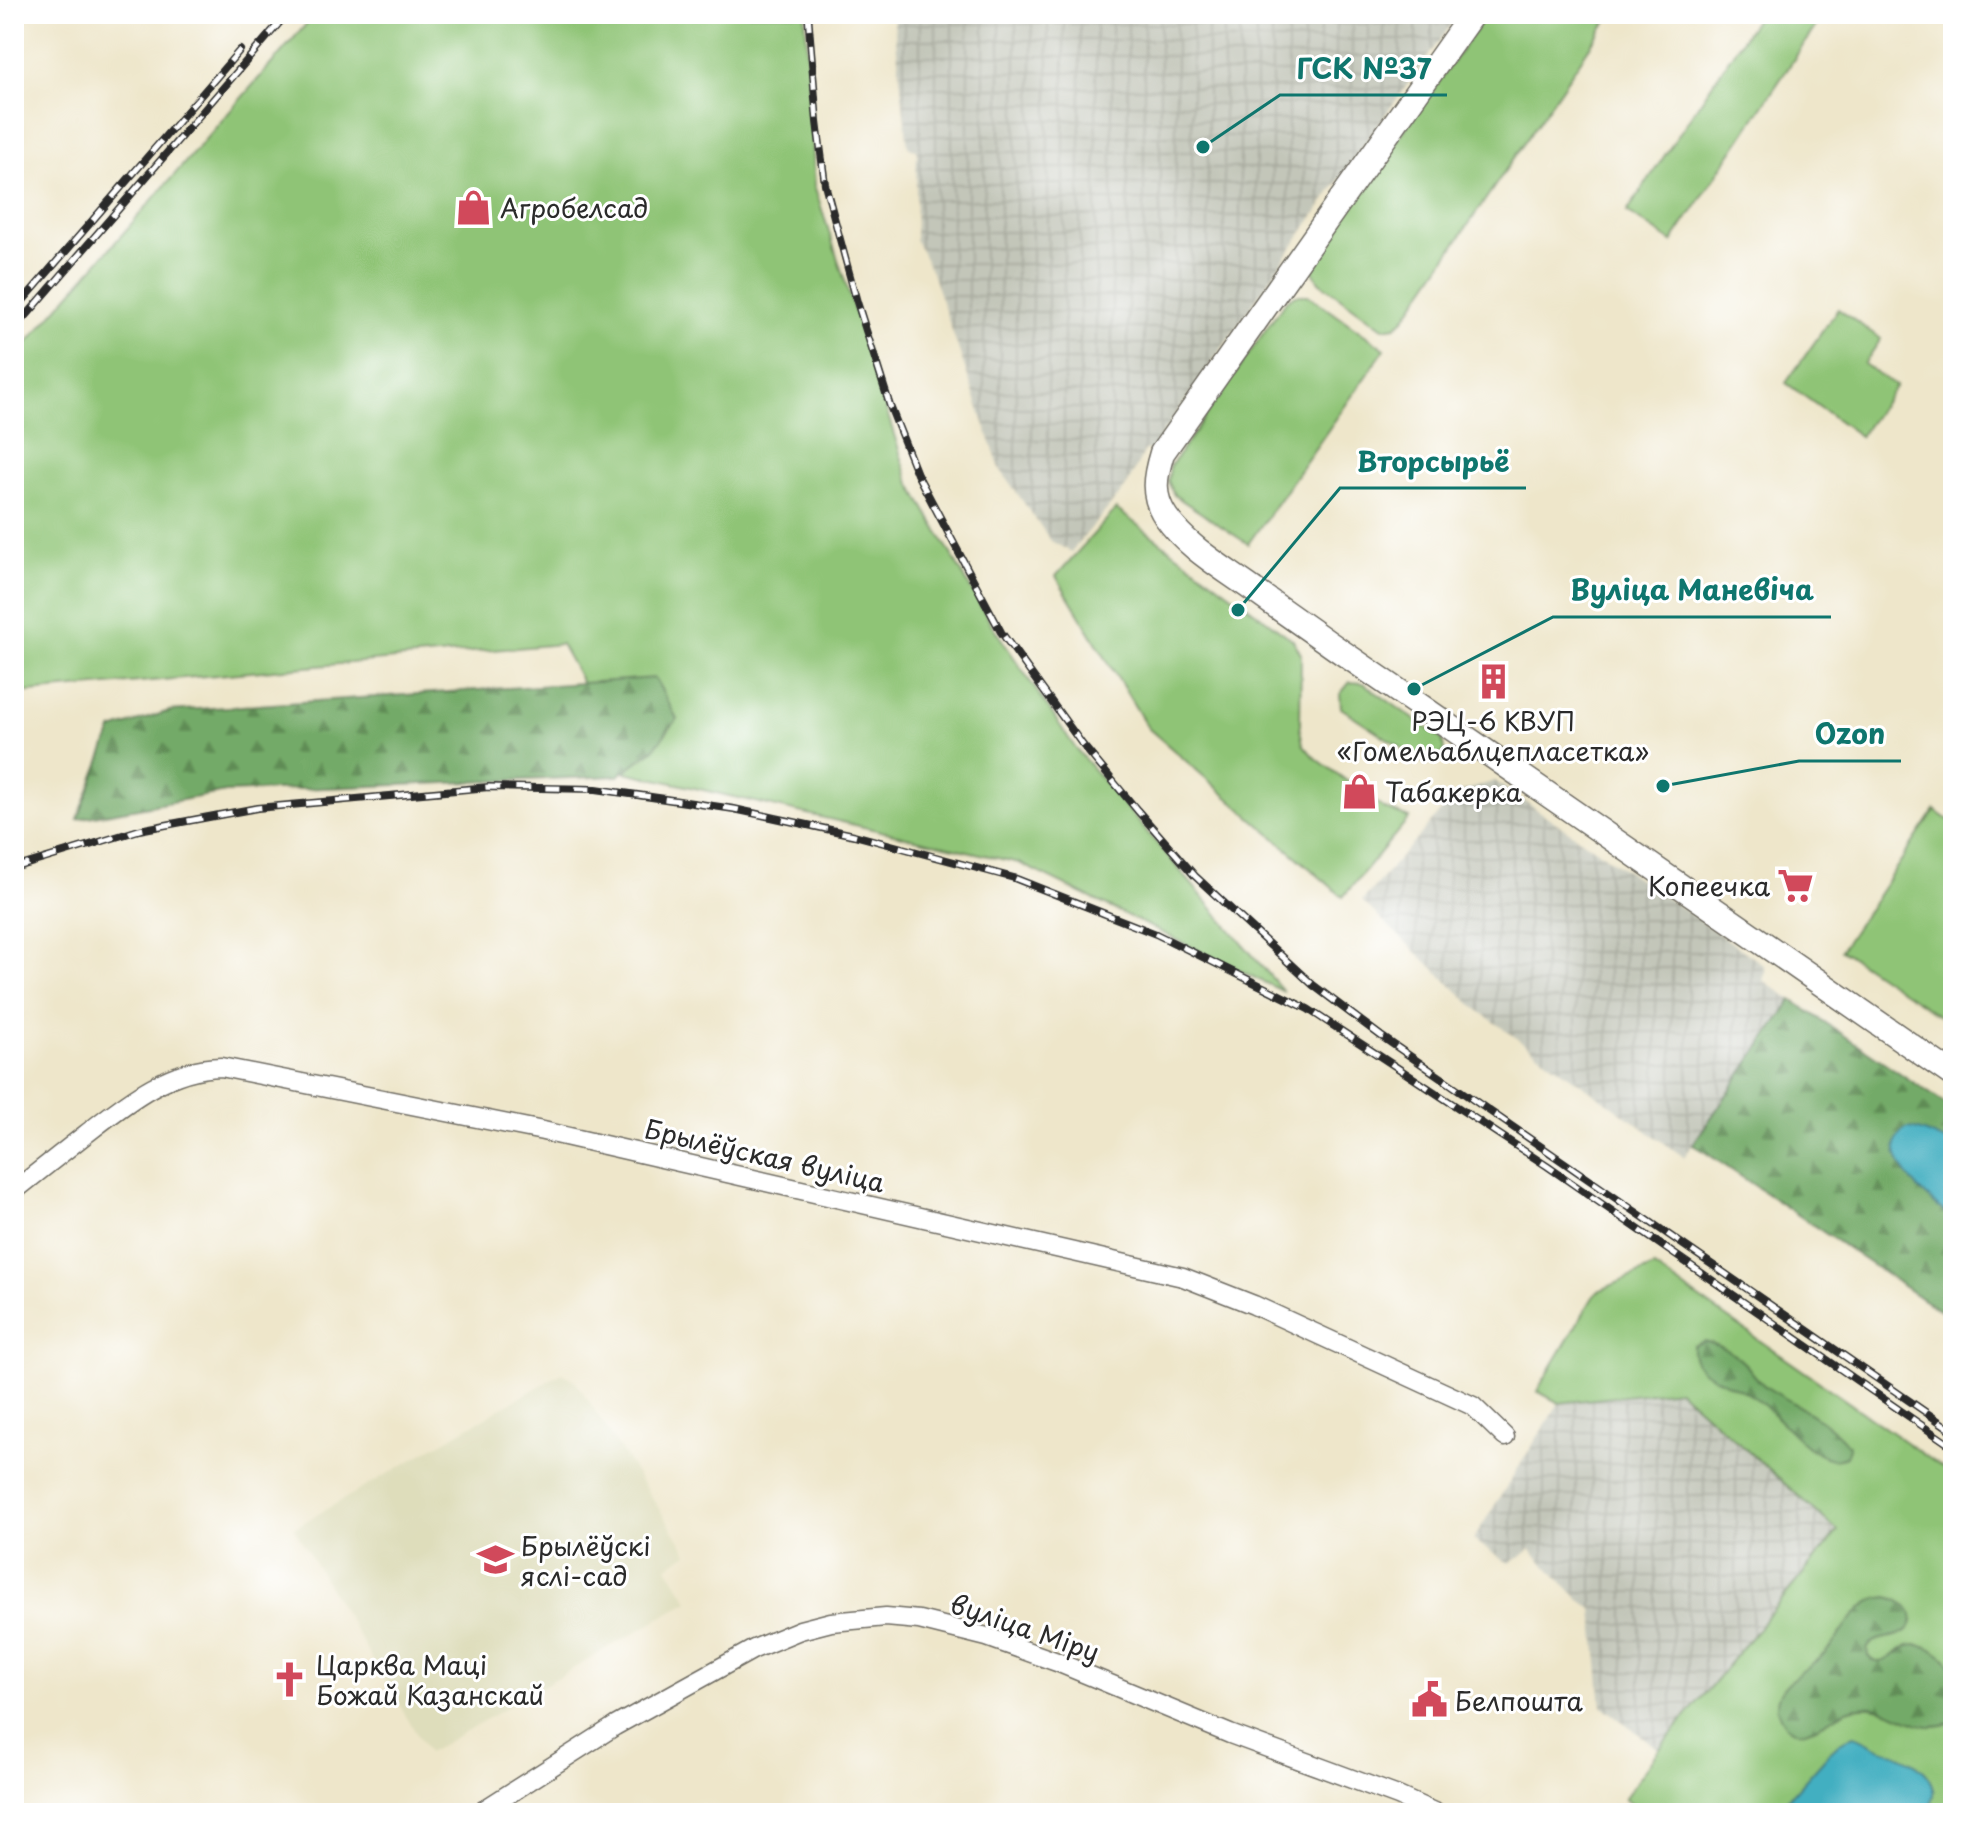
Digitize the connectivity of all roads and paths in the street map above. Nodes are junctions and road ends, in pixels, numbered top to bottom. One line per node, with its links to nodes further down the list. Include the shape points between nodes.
1 (1472, 14): 2 (street, via 1162,453 1155,477 1164,515 1206,556 1344,655)
2 (1953, 1075)
3 (14, 1191): 4 (street, Брылёўская вуліца, via 134,1097 179,1075 221,1067 543,1131 1183,1277 1473,1406)
4 (1505, 1437)
5 (479, 1813): 6 (street, вуліца Міру, via 615,1726 754,1649 831,1622 886,1617 987,1637)
6 (1436, 1813)

